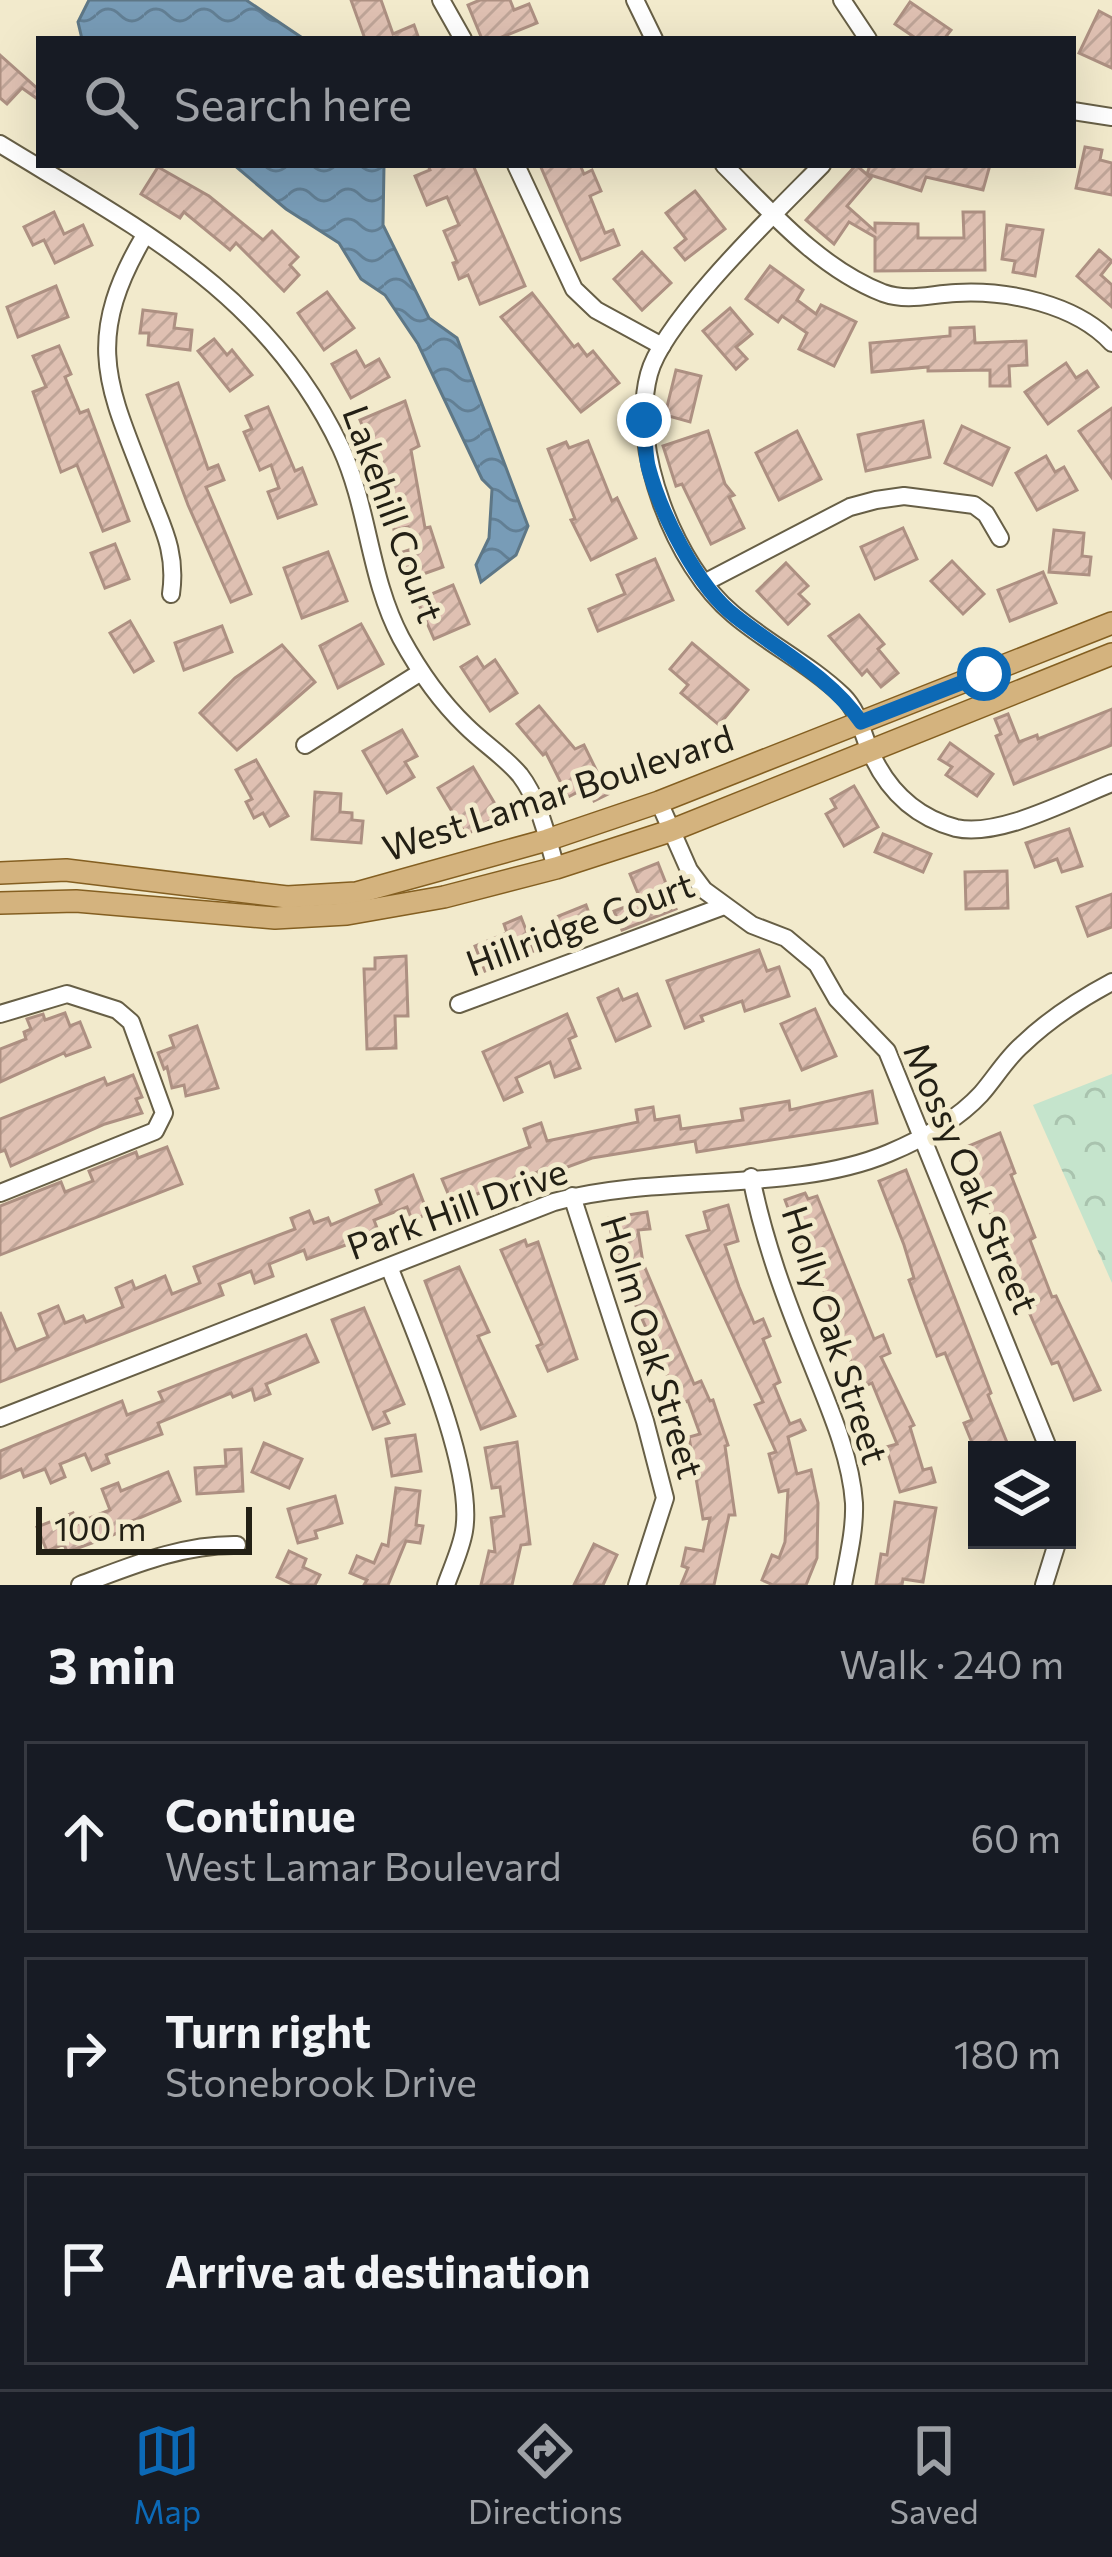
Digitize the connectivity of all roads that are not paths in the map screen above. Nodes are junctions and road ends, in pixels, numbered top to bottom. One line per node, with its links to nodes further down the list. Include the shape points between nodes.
1 (441, 0): 4 (street)
2 (635, 0): 5 (street)
3 (842, 0): 6 (street)
4 (461, 36)
5 (653, 36)
6 (866, 36)
7 (1076, 111): 8 (street)
8 (1112, 117)
9 (0, 144): 10 (street, Lakehill Court)
10 (36, 167)
11 (38, 168): 16 (street, Lakehill Court)
12 (517, 168): 18 (street, via 574,289)
13 (727, 168): 15 (street)
14 (819, 168): 15 (street)
15 (774, 215): 17 (street, via 848,276 887,295 958,292 1048,305 1082,318); 18 (street)
16 (145, 235): 21 (street, via 117,287 105,339 112,392 173,553); 24 (street, Lakehill Court, via 240,305 314,397 359,499 373,568)
17 (1112, 343)
18 (662, 346): 20 (street, via 647,378 648,466)
19 (1000, 538): 20 (street, via 974,506 876,500)
20 (704, 583): 25 (street, via 729,612 844,697)
21 (170, 593)
22 (1112, 623): 25 (main road, West Lamar Boulevard)
23 (1112, 654): 27 (main road, West Lamar Boulevard)
24 (422, 672): 26 (street); 31 (street, Lakehill Court, via 462,723 521,776)
25 (861, 722): 27 (street); 29 (main road, West Lamar Boulevard)
26 (304, 745)
27 (870, 751): 28 (street, via 916,813 958,828 1004,825); 30 (main road, West Lamar Boulevard)
28 (1112, 783)
29 (659, 802): 30 (street, Mossy Oak Street); 31 (main road, West Lamar Boulevard)
30 (670, 831): 32 (main road, West Lamar Boulevard); 35 (street, Mossy Oak Street, via 689,870)
31 (547, 840): 32 (street, Lakehill Court); 33 (main road, West Lamar Boulevard, via 356,893 287,897 66,870)
32 (556, 868): 34 (main road, West Lamar Boulevard, via 347,914)
33 (0, 873)
34 (0, 903)
35 (724, 907): 37 (street, Hillridge Court); 39 (street, Mossy Oak Street, via 818,964 836,999 886,1051)
36 (1112, 982): 39 (street, Park Hill Drive, via 1021,1045 977,1098)
37 (459, 1004)
38 (0, 1014): 41 (street, via 67,994 117,1010 130,1022 164,1113 155,1131)
39 (923, 1137): 40 (street, Park Hill Drive, via 838,1168); 45 (street, Mossy Oak Street)
40 (751, 1177): 42 (street, Park Hill Drive); 51 (street, Holly Oak Street, via 764,1240 848,1472 854,1500)
41 (0, 1192)
42 (572, 1196): 43 (street, Park Hill Drive); 50 (street, Holm Oak Street, via 665,1498)
43 (390, 1269): 44 (street, Park Hill Drive); 49 (street, via 450,1432 465,1499)
44 (0, 1418)
45 (1045, 1441)
46 (237, 1545): 48 (street, via 150,1558)
47 (1055, 1549): 52 (street)
48 (80, 1585)
49 (446, 1585)
50 (637, 1585)
51 (843, 1585)
52 (1044, 1585)

